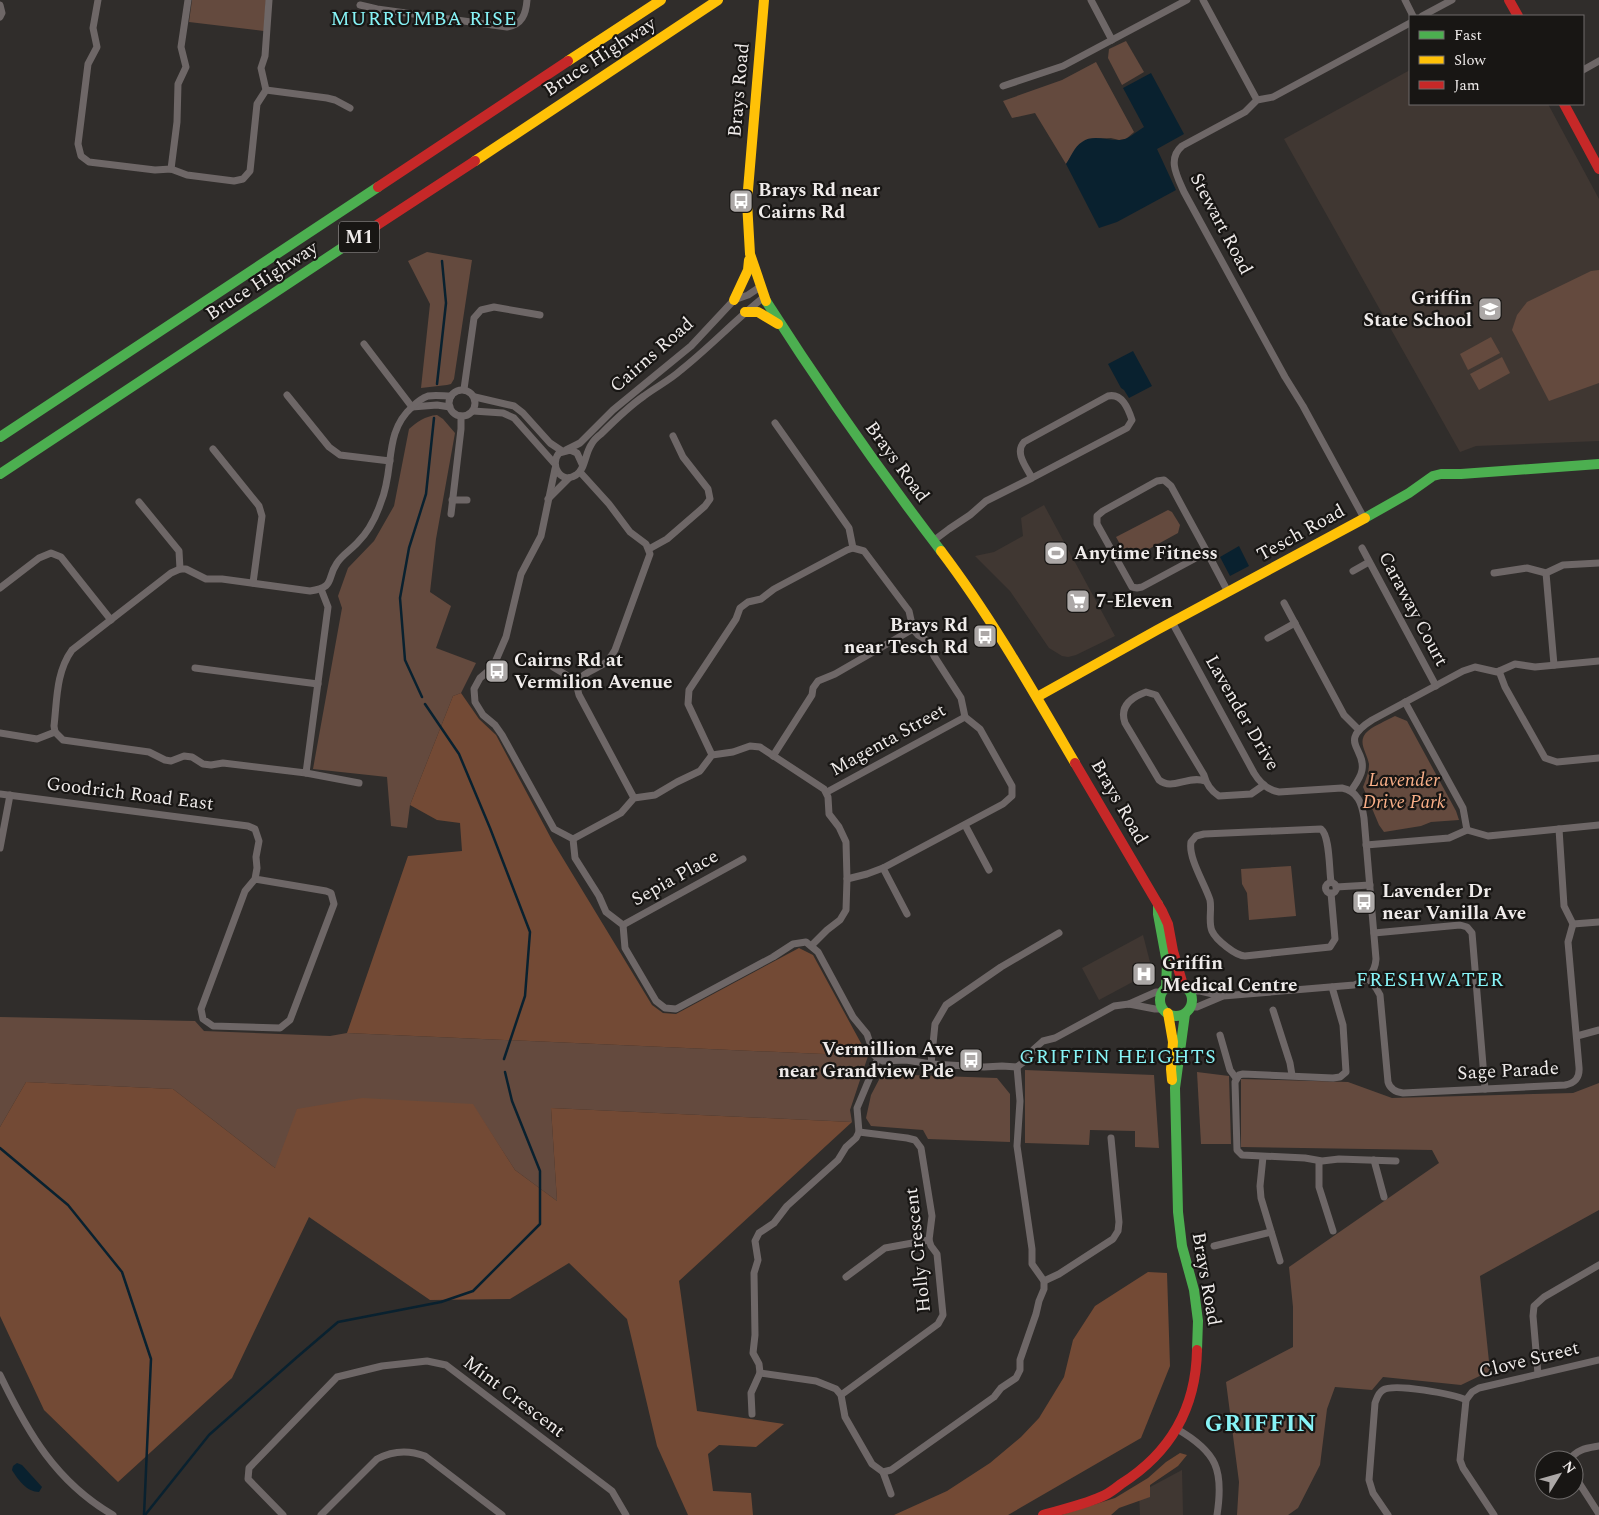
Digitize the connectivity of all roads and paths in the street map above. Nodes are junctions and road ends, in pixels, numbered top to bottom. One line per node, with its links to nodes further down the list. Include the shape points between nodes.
1 (98, 0): 29 (street, via 93,28 97,47 88,64 81,156 89,162)
2 (188, 0): 29 (street, via 181,47 186,68 178,84)
3 (269, 0): 25 (street, via 265,56 261,68)
4 (527, 0): 15 (street, via 522,19 507,27)
5 (661, 0): 48 (main road, Bruce Highway / M1)
6 (718, 0): 57 (main road, Bruce Highway / M1)
7 (764, 0): 31 (main road, Brays Road, via 747,202)
8 (1091, 0): 21 (street)
9 (1186, 0): 21 (street)
10 (1203, 0): 26 (street)
11 (1404, 0): 16 (street)
12 (1452, 0): 17 (street)
13 (1509, 0): 18 (main road)
14 (0, 5): 19 (street)
15 (360, 5)
16 (1412, 15)
17 (1424, 15)
18 (1517, 15)
19 (0, 17)
20 (1409, 23): 26 (street, Stewart Road, via 1273,97)
21 (1112, 40): 24 (street, via 1063,66)
22 (1599, 61): 23 (street)
23 (1584, 69)
24 (1003, 86)
25 (266, 90): 28 (street, via 327,98); 29 (street, via 257,104 250,171 243,179 234,181 187,175)
26 (1257, 100): 65 (street, Stewart Road, via 1245,112 1180,148 1174,156 1174,167 1184,192)
27 (1565, 105): 30 (main road)
28 (350, 108)
29 (171, 169)
30 (1599, 169)
31 (750, 254): 32 (main road, Brays Road); 34 (main road, via 748,270)
32 (760, 286): 33 (main road, Brays Road); 34 (street, Cairns Road)
33 (764, 297): 35 (street, Cairns Road); 37 (main road, Brays Road)
34 (734, 300): 51 (street, Cairns Road, via 691,346 613,410 580,443)
35 (745, 312): 37 (main road, via 760,312); 53 (street, Cairns Road, via 680,371 643,396 598,436)
36 (540, 314): 39 (street, via 494,307 481,310 474,318)
37 (781, 326): 66 (main road, Brays Road, via 866,450)
38 (364, 344): 43 (street)
39 (464, 390): 41 (street); 42 (street)
40 (287, 394): 52 (street, via 328,447 340,455)
41 (451, 396): 43 (street, via 427,396); 44 (street)
42 (475, 397): 45 (street); 51 (street, via 514,406 550,443)
43 (412, 407): 44 (street); 52 (street, via 401,418 394,433)
44 (450, 407): 46 (street)
45 (473, 411): 46 (street); 55 (street, via 503,413 514,418)
46 (461, 416): 61 (street)
47 (774, 423): 68 (street, via 849,528)
48 (0, 436)
49 (673, 436): 67 (street, via 683,457 708,488 710,499 666,539)
50 (213, 449): 77 (street, via 259,506 262,516)
51 (564, 450): 53 (street, via 577,453); 55 (street, via 556,456)
52 (390, 461): 79 (street, via 382,501 372,523 336,564 330,581)
53 (582, 464): 56 (street)
54 (1599, 464): 65 (main road, Tesch Road, via 1441,474)
55 (555, 466): 58 (street, via 561,476); 60 (street)
56 (580, 472): 58 (street); 67 (street, via 630,532)
57 (0, 474)
58 (569, 478): 60 (street)
59 (1032, 478): 59 (street, via 1020,453 1024,442 1108,396 1121,398 1132,420 1128,428); 66 (street, via 986,501)
60 (548, 499): 119 (street, via 541,536 521,574 506,637 493,667 480,678 474,689 483,715 502,735 554,829)
61 (452, 500): 62 (street); 64 (street)
62 (467, 500)
63 (139, 502): 73 (street, via 179,552)
64 (451, 514)
65 (1364, 518): 80 (main road, Tesch Road)
66 (934, 541): 95 (main road, Brays Road, via 966,584)
67 (649, 548): 92 (street, via 650,554 615,650 605,663)
68 (853, 548): 85 (street, via 864,551 871,559 909,611); 101 (street, via 740,608 687,696)
69 (1362, 548): 71 (street, Caraway Court)
70 (1207, 552): 70 (street, via 1142,587 1134,588 1098,524 1097,516 1164,480 1171,486); 80 (street)
71 (1369, 562): 74 (street); 94 (street, Caraway Court)
72 (1599, 564): 76 (street, via 1563,565)
73 (180, 569): 77 (street, via 206,579); 82 (street)
74 (1353, 571)
75 (1494, 573): 76 (street, via 1527,568)
76 (1546, 573): 88 (street)
77 (254, 583): 79 (street, via 310,591)
78 (0, 588): 82 (street, via 39,558 51,553 61,557)
79 (321, 589): 93 (street, via 328,607)
80 (1228, 592): 83 (main road, Tesch Road)
81 (1284, 603): 84 (street)
82 (111, 620): 100 (street, via 64,660)
83 (1172, 622): 95 (main road, Tesch Road); 109 (street, Lavender Drive, via 1254,773)
84 (1295, 623): 86 (street); 98 (street, via 1344,715)
85 (914, 629): 97 (street, via 928,641 961,698); 102 (street, via 818,681)
86 (1268, 638)
87 (1599, 661): 88 (street)
88 (1554, 665): 91 (street, via 1515,664)
89 (553, 667): 92 (street)
90 (195, 668): 93 (street)
91 (1500, 671): 94 (street, via 1471,668); 103 (street, via 1505,687 1545,758 1557,762)
92 (578, 682): 114 (street, via 579,695)
93 (318, 684): 105 (street)
94 (1436, 686): 96 (street)
95 (1037, 697): 129 (main road, Brays Road)
96 (1406, 702): 98 (street); 118 (street, via 1463,808)
97 (965, 717): 111 (street, Magenta Street); 115 (street, via 980,729 1012,786 1012,796 1003,804)
98 (1359, 730): 110 (street, via 1355,741 1362,769)
99 (0, 732): 100 (street, via 37,738)
100 (55, 732): 105 (street, via 63,740 149,752 171,761 184,756 212,766 223,764)
101 (712, 755): 102 (street, via 750,746); 114 (street, via 700,771 656,795)
102 (773, 756): 111 (street)
103 (1599, 758)
104 (1197, 764): 106 (street); 106 (street, via 1156,695 1146,692 1128,701 1123,714 1125,723 1159,780 1170,785); 107 (street)
105 (306, 772): 108 (street)
106 (1192, 779): 107 (street)
107 (1206, 781): 109 (street, via 1222,797 1251,794)
108 (359, 783)
109 (1264, 785): 110 (street, Lavender Drive, via 1279,792 1338,787)
110 (1351, 791): 120 (street, via 1363,810)
111 (827, 792): 126 (street, via 829,814 846,842)
112 (0, 794): 113 (street, Goodrich Road East)
113 (10, 795): 121 (street); 125 (street, Goodrich Road East, via 248,826 255,829 259,841)
114 (634, 798): 119 (street, via 621,813)
115 (965, 825): 123 (street); 124 (street)
116 (1599, 826): 117 (street)
117 (1559, 829): 118 (street, via 1488,836); 132 (street, via 1564,906)
118 (1467, 830): 120 (street, via 1449,838)
119 (574, 839): 133 (street, via 576,858 600,896 606,912)
120 (1366, 846): 127 (street)
121 (0, 848)
122 (743, 859): 133 (street, Sepia Place)
123 (883, 868): 126 (street); 130 (street)
124 (989, 870)
125 (255, 878): 125 (street, via 245,891 201,1009 203,1019 213,1026 280,1028 290,1020 334,904 331,893 326,891)
126 (847, 879): 136 (street, via 844,915)
127 (1370, 884): 128 (street); 135 (street)
128 (1333, 887): 128 (street, via 1327,838 1320,829 1204,834 1191,842 1210,902 1212,931 1238,956 1331,946 1335,940)
129 (1158, 904): 139 (main road, Brays Road, via 1167,919 1172,951); 140 (main road, Brays Road, via 1167,963)
130 (906, 914)
131 (1599, 922): 132 (street)
132 (1573, 924): 148 (street, Sage Parade, via 1568,942)
133 (623, 925): 136 (street, via 625,948 656,1001 665,1008 676,1009 794,944 806,942)
134 (1058, 933): 150 (street, via 994,971 946,1006 935,1024)
135 (1374, 933): 137 (street, via 1376,964); 155 (street, via 1460,925 1472,933)
136 (812, 946): 149 (street, via 867,1034 871,1050)
137 (1368, 978): 138 (street, via 1354,985); 155 (street, Sage Parade, via 1380,998 1388,1082 1392,1089 1403,1093)
138 (1332, 987): 141 (street); 152 (street, via 1343,1025 1346,1072 1338,1077)
139 (1187, 988): 140 (main road, via 1174,984); 141 (street); 143 (main road, via 1192,996)
140 (1164, 990): 142 (street); 145 (main road, via 1160,1001)
141 (1222, 996): 143 (street)
142 (1129, 1004): 145 (street); 151 (street, via 1109,1008 1055,1038 1043,1041 1026,1062)
143 (1188, 1010): 145 (main road, via 1176,1016); 154 (main road, Brays Road)
144 (1273, 1010): 152 (street)
145 (1165, 1011): 154 (main road, Brays Road, via 1173,1036 1171,1076)
146 (1599, 1030): 148 (street)
147 (1220, 1034): 153 (street, via 1230,1070)
148 (1577, 1036): 155 (street, Sage Parade, via 1580,1072 1572,1084)
149 (878, 1058): 150 (street); 156 (street, via 857,1108)
150 (931, 1064): 151 (street)
151 (1017, 1067): 170 (street, via 1020,1101 1017,1146 1032,1264)
152 (1292, 1075): 153 (street, via 1243,1074)
153 (1236, 1078): 158 (street, via 1236,1150 1242,1156)
154 (1175, 1088): 178 (main road, Brays Road, via 1178,1212 1198,1322 1195,1377)
155 (1485, 1089)
156 (859, 1132): 165 (street, Holly Crescent, via 915,1140 921,1148 932,1216); 172 (street, via 838,1160 787,1206 774,1223 759,1233 755,1241 758,1260 754,1273 753,1353)
157 (1111, 1138): 170 (street, via 1118,1231 1113,1239)
158 (1262, 1157): 160 (street); 164 (street, via 1260,1192)
159 (1374, 1160): 160 (street); 161 (street); 162 (street)
160 (1319, 1161): 163 (street, via 1319,1188)
161 (1396, 1161)
162 (1384, 1197)
163 (1332, 1231)
164 (1271, 1232): 166 (street); 167 (street)
165 (929, 1240): 169 (street, via 885,1248); 175 (street, Holly Crescent, via 937,1254 944,1315 938,1324)
166 (1214, 1246)
167 (1280, 1261)
168 (1599, 1265): 173 (street, via 1534,1306)
169 (846, 1277)
170 (1044, 1281): 181 (street, via 1016,1378 891,1470)
171 (1599, 1360): 173 (street, Clove Street)
172 (760, 1373): 175 (street, via 816,1381 836,1389); 177 (street, via 752,1392)
173 (1538, 1374): 176 (street, Clove Street, via 1479,1388)
174 (0, 1375): 184 (street, via 38,1446 81,1493)
175 (841, 1395): 181 (street, via 845,1417 872,1464)
176 (1466, 1400): 192 (street, Clove Street, via 1446,1393 1393,1388 1382,1390 1375,1403 1368,1475 1371,1489); 193 (street, via 1460,1460)
177 (752, 1414)
178 (1177, 1429): 190 (main road, Brays Road, via 1155,1458 1121,1486 1094,1499); 191 (street, via 1200,1443 1211,1456 1220,1491)
179 (1599, 1446): 180 (street)
180 (1583, 1450)
181 (883, 1472): 183 (street)
182 (1584, 1491): 185 (street)
183 (891, 1494)
184 (111, 1514)
185 (1599, 1514)
186 (283, 1515): 189 (street, Mint Crescent, via 248,1479 249,1468 337,1377 382,1366 427,1361 446,1365 612,1491)
187 (321, 1515): 188 (street, via 377,1459 403,1452 425,1456)
188 (502, 1515)
189 (626, 1515)
190 (1042, 1515)
191 (1217, 1515)
192 (1388, 1515)
193 (1494, 1515)

